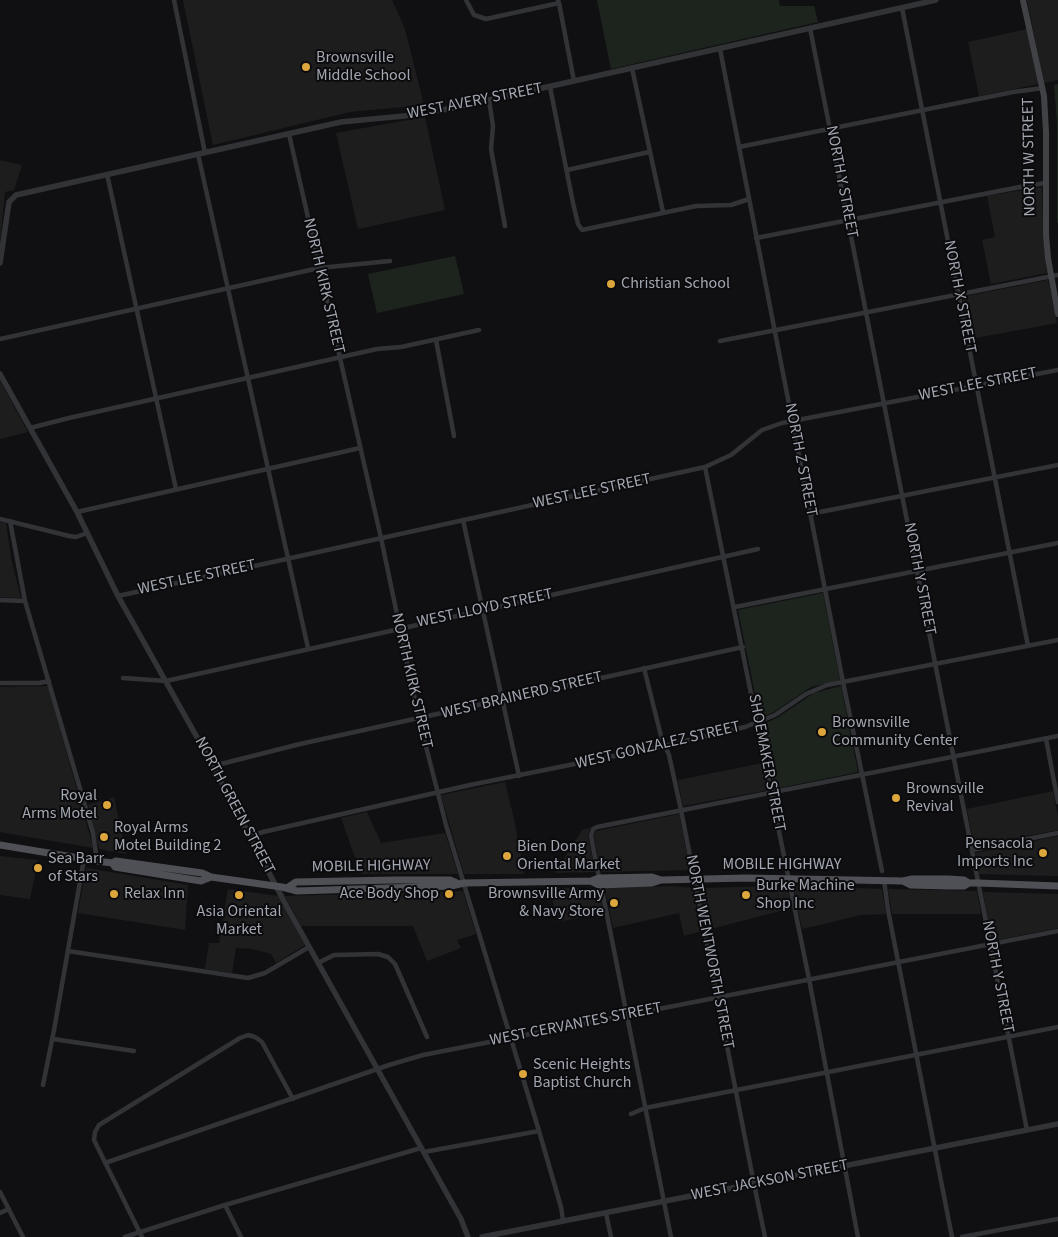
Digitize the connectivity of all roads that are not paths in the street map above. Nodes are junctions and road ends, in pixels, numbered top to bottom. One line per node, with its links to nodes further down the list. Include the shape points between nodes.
1 (174, 0): 20 (street)
2 (466, 0): 5 (street, via 474,15 486,19)
3 (936, 0): 6 (street, WEST AVERY STREET)
4 (1023, 0): 13 (main road, NORTH W STREET)
5 (559, 2): 11 (street)
6 (909, 3): 7 (street, WEST AVERY STREET)
7 (902, 8): 8 (street, WEST AVERY STREET); 15 (street, NORTH X STREET)
8 (810, 28): 9 (street, WEST AVERY STREET); 16 (street, NORTH Y STREET)
9 (720, 49): 10 (street, WEST AVERY STREET); 18 (street, NORTH Z STREET)
10 (632, 68): 11 (street, WEST AVERY STREET); 19 (street)
11 (574, 81): 12 (street, WEST AVERY STREET)
12 (550, 87): 14 (street, WEST AVERY STREET); 21 (street)
13 (1043, 88): 15 (street); 23 (main road, NORTH W STREET)
14 (489, 100): 17 (street, WEST AVERY STREET, via 429,113 342,122); 28 (street, via 492,149)
15 (922, 110): 16 (street); 25 (street, NORTH X STREET)
16 (830, 128): 18 (street); 27 (street, NORTH Y STREET)
17 (289, 134): 20 (street, WEST AVERY STREET); 32 (street, NORTH KIRK STREET)
18 (739, 147): 24 (street, NORTH Z STREET)
19 (650, 152): 21 (street); 26 (street)
20 (202, 154): 22 (street, WEST AVERY STREET); 34 (street)
21 (567, 170): 26 (street, via 580,229 588,230)
22 (107, 174): 31 (street, WEST AVERY STREET, via 14,196 9,202); 36 (street)
23 (1046, 183): 25 (street); 33 (main road, NORTH W STREET, via 1046,235)
24 (749, 199): 26 (street, via 730,205 696,206); 29 (street, NORTH Z STREET)
25 (940, 202): 27 (street); 35 (street, NORTH X STREET)
26 (663, 212)
27 (849, 220): 29 (street); 37 (street, NORTH Y STREET)
28 (506, 226)
29 (756, 238): 40 (street, NORTH Z STREET)
30 (390, 261): 32 (street)
31 (0, 263)
32 (319, 268): 34 (street); 44 (street, NORTH KIRK STREET)
33 (1054, 275): 35 (street); 38 (main road, NORTH W STREET)
34 (228, 288): 36 (street); 47 (street)
35 (958, 294): 37 (street); 48 (street, NORTH X STREET)
36 (137, 308): 41 (street); 49 (street)
37 (866, 312): 40 (street); 50 (street, NORTH Y STREET)
38 (1058, 314)
39 (478, 330): 42 (street)
40 (774, 331): 43 (street); 51 (street, NORTH Z STREET)
41 (0, 339)
42 (436, 340): 44 (street); 53 (street)
43 (720, 340)
44 (340, 358): 47 (street); 54 (street, NORTH KIRK STREET)
45 (1058, 370): 48 (street, WEST LEE STREET)
46 (0, 374): 52 (street, NORTH GREEN STREET)
47 (249, 378): 49 (street); 57 (street)
48 (976, 386): 50 (street, WEST LEE STREET); 58 (street, NORTH X STREET)
49 (156, 398): 52 (street); 59 (street)
50 (884, 404): 51 (street, WEST LEE STREET); 60 (street, NORTH Y STREET)
51 (792, 422): 56 (street, WEST LEE STREET, via 762,430 731,455); 62 (street, NORTH Z STREET)
52 (30, 428): 61 (street, NORTH GREEN STREET)
53 (454, 436)
54 (360, 448): 57 (street); 67 (street, NORTH KIRK STREET)
55 (1058, 465): 58 (street)
56 (705, 467): 64 (street, WEST LEE STREET); 71 (street, SHOEMAKER STREET)
57 (268, 468): 59 (street); 72 (street)
58 (994, 477): 60 (street); 70 (street, NORTH X STREET)
59 (176, 489): 61 (street)
60 (902, 495): 62 (street); 73 (street, NORTH Y STREET)
61 (77, 512): 66 (street, NORTH GREEN STREET)
62 (810, 514): 74 (street, NORTH Z STREET)
63 (0, 519): 65 (street)
64 (463, 520): 67 (street, WEST LEE STREET); 79 (street)
65 (10, 521): 66 (street, via 69,536); 77 (street)
66 (86, 533): 75 (street, NORTH GREEN STREET)
67 (381, 538): 72 (street, WEST LEE STREET); 80 (street, NORTH KIRK STREET)
68 (1058, 543): 70 (street)
69 (758, 549): 71 (street, WEST LLOYD STREET)
70 (1009, 553): 73 (street); 82 (street, NORTH X STREET)
71 (725, 557): 78 (street, SHOEMAKER STREET); 79 (street, WEST LLOYD STREET)
72 (288, 558): 75 (street, WEST LEE STREET); 84 (street)
73 (917, 571): 74 (street); 85 (street, NORTH Y STREET)
74 (825, 589): 78 (street); 90 (street, NORTH Z STREET)
75 (118, 596): 89 (street, NORTH GREEN STREET)
76 (0, 600): 77 (street)
77 (25, 601): 88 (street)
78 (735, 607): 83 (street, SHOEMAKER STREET)
79 (482, 609): 80 (street, WEST LLOYD STREET); 92 (street)
80 (399, 628): 84 (street, WEST LLOYD STREET); 93 (street, NORTH KIRK STREET)
81 (1058, 640): 82 (street, WEST GONZALEZ STREET)
82 (1028, 646): 85 (street, WEST GONZALEZ STREET)
83 (743, 647): 86 (street, WEST BRAINERD STREET); 94 (street, SHOEMAKER STREET)
84 (308, 648): 89 (street, WEST LLOYD STREET)
85 (935, 664): 90 (street, WEST GONZALEZ STREET); 98 (street, NORTH Y STREET)
86 (644, 668): 92 (street, WEST BRAINERD STREET); 97 (street, NORTH WENTWORTH STREET)
87 (123, 678): 89 (street, WEST LLOYD STREET)
88 (49, 681): 91 (street); 111 (street, via 94,839)
89 (166, 681): 99 (street, NORTH GREEN STREET)
90 (843, 682): 94 (street, WEST GONZALEZ STREET, via 812,690 775,716); 100 (street, NORTH Z STREET)
91 (0, 683)
92 (502, 699): 93 (street, WEST BRAINERD STREET); 101 (street)
93 (419, 719): 99 (street, WEST BRAINERD STREET); 102 (street, NORTH KIRK STREET)
94 (758, 722): 97 (street, WEST GONZALEZ STREET); 103 (street, SHOEMAKER STREET)
95 (1058, 736): 96 (street)
96 (1046, 739): 98 (street); 104 (street)
97 (664, 746): 101 (street, WEST GONZALEZ STREET); 105 (street, NORTH WENTWORTH STREET, via 669,755)
98 (953, 757): 100 (street); 109 (street, NORTH Y STREET)
99 (213, 766): 107 (street, NORTH GREEN STREET)
100 (861, 775): 103 (street); 112 (street, NORTH Z STREET)
101 (519, 776): 102 (street, WEST GONZALEZ STREET)
102 (437, 792): 107 (street, WEST GONZALEZ STREET); 117 (street, NORTH KIRK STREET)
103 (771, 792): 105 (street); 113 (street, SHOEMAKER STREET)
104 (1058, 802)
105 (681, 810): 114 (street, NORTH WENTWORTH STREET); 116 (street, via 593,829 591,836)
106 (1058, 833): 109 (street)
107 (251, 836): 119 (street, NORTH GREEN STREET)
108 (0, 845): 110 (main road, MOBILE HIGHWAY)
109 (972, 850): 118 (street, NORTH Y STREET)
110 (84, 859): 111 (main road, MOBILE HIGHWAY); 124 (street)
111 (97, 861): 119 (main road, MOBILE HIGHWAY, via 202,872 211,878)
112 (882, 871)
113 (788, 878): 114 (main road, MOBILE HIGHWAY); 115 (main road, MOBILE HIGHWAY); 127 (street, SHOEMAKER STREET)
114 (695, 879): 116 (main road, MOBILE HIGHWAY, via 661,880 652,877); 128 (street, NORTH WENTWORTH STREET)
115 (884, 880): 118 (main road, MOBILE HIGHWAY, via 948,879); 125 (street)
116 (600, 881): 117 (main road, MOBILE HIGHWAY); 129 (street)
117 (460, 883): 119 (main road, MOBILE HIGHWAY, via 413,880 296,882 287,888); 133 (street, NORTH KIRK STREET)
118 (978, 883): 120 (main road, MOBILE HIGHWAY); 122 (street, NORTH Y STREET)
119 (276, 886): 123 (street, NORTH GREEN STREET)
120 (1058, 886)
121 (1058, 931): 122 (street, WEST CERVANTES STREET)
122 (990, 944): 125 (street, WEST CERVANTES STREET); 131 (street, NORTH Y STREET)
123 (309, 947): 124 (street, via 265,973 248,978); 126 (street, NORTH GREEN STREET)
124 (68, 950): 134 (street)
125 (898, 962): 127 (street, WEST CERVANTES STREET); 136 (street)
126 (318, 963): 132 (street, via 334,955 378,954 388,957 395,964); 137 (street, NORTH GREEN STREET)
127 (809, 979): 128 (street, WEST CERVANTES STREET); 138 (street, SHOEMAKER STREET)
128 (717, 997): 129 (street, WEST CERVANTES STREET); 140 (street, NORTH WENTWORTH STREET)
129 (626, 1015): 133 (street, WEST CERVANTES STREET); 142 (street)
130 (1058, 1027): 131 (street)
131 (1008, 1036): 136 (street); 145 (street, NORTH Y STREET)
132 (427, 1037)
133 (510, 1038): 137 (street, WEST CERVANTES STREET, via 428,1054); 146 (street, NORTH KIRK STREET)
134 (53, 1039): 135 (street); 139 (street)
135 (134, 1051)
136 (917, 1055): 138 (street); 147 (street)
137 (377, 1069): 141 (street, WEST CERVANTES STREET); 148 (street, NORTH GREEN STREET)
138 (826, 1072): 140 (street); 150 (street, SHOEMAKER STREET)
139 (43, 1085)
140 (736, 1090): 142 (street); 151 (street, NORTH WENTWORTH STREET)
141 (293, 1099): 149 (street, WEST CERVANTES STREET); 149 (street, via 262,1042 248,1035 107,1120 96,1130 94,1140)
142 (645, 1108): 143 (street); 153 (street)
143 (631, 1114)
144 (1058, 1124): 145 (street, WEST JACKSON STREET)
145 (1027, 1130): 147 (street, WEST JACKSON STREET)
146 (539, 1131): 148 (street); 159 (street, NORTH KIRK STREET)
147 (935, 1148): 150 (street, WEST JACKSON STREET); 171 (street)
148 (422, 1150): 154 (street); 165 (street, NORTH GREEN STREET)
149 (105, 1163): 160 (street)
150 (844, 1166): 151 (street, WEST JACKSON STREET); 170 (street, SHOEMAKER STREET)
151 (754, 1184): 153 (street, WEST JACKSON STREET); 169 (street, NORTH WENTWORTH STREET)
152 (0, 1192): 155 (street)
153 (663, 1201): 156 (street, WEST JACKSON STREET); 168 (street)
154 (225, 1205): 160 (street); 164 (street)
155 (9, 1209): 157 (street); 161 (street)
156 (606, 1212): 159 (street, WEST JACKSON STREET); 167 (street)
157 (0, 1213)
158 (1058, 1219): 172 (street)
159 (563, 1220): 166 (street, WEST JACKSON STREET)
160 (139, 1232): 162 (street); 163 (street)
161 (24, 1237)
162 (125, 1237)
163 (142, 1237)
164 (241, 1237)
165 (468, 1237)
166 (482, 1237)
167 (611, 1237)
168 (670, 1237)
169 (766, 1237)
170 (858, 1237)
171 (952, 1237)
172 (962, 1237)

